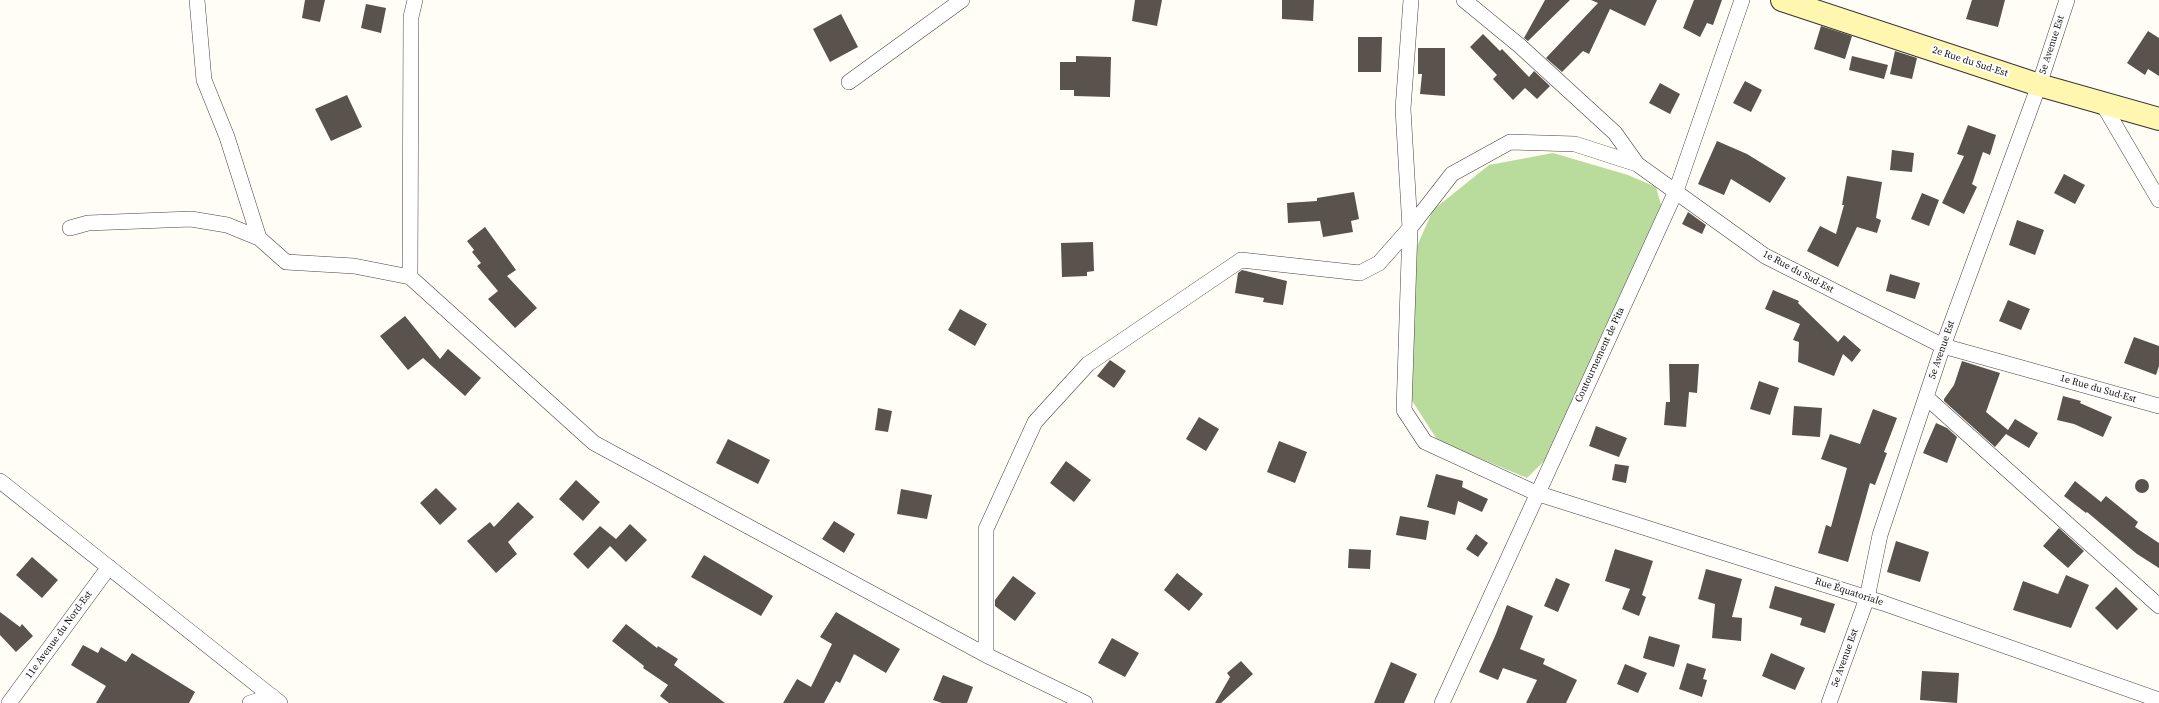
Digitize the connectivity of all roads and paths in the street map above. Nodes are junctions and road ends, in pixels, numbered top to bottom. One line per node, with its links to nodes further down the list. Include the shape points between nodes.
1 (197, 0): 18 (street, via 204,80 227,137)
2 (415, 0): 19 (street, via 411,17)
3 (962, 0): 9 (street)
4 (1411, 0): 17 (street, Rue Équatoriale, via 1403,109)
5 (1464, 0): 13 (street, via 1520,46 1615,133)
6 (1742, 0): 14 (street, Contournement de Pita)
7 (1782, 0): 10 (street, 2e Rue du Sud-Est)
8 (2067, 0): 10 (street, 5e Avenue Est)
9 (849, 82)
10 (2039, 85): 11 (street, 2e Rue du Sud-Est); 20 (street, 5e Avenue Est)
11 (2102, 103): 12 (street, 2e Rue du Sud-Est); 15 (street)
12 (2159, 119)
13 (1637, 164): 14 (street, 1e Rue du Sud-Est); 17 (street, 1e Rue du Sud-Est, via 1575,144 1510,142 1452,174)
14 (1676, 191): 20 (street, 1e Rue du Sud-Est, via 1765,256); 24 (street, Contournement de Pita)
15 (2159, 200)
16 (70, 228): 18 (street, via 88,223 191,219 227,225)
17 (1410, 228): 24 (street, Rue Équatoriale, via 1404,410 1425,442); 28 (street, 1e Rue du Sud-Est, via 1379,262 1360,273 1241,260 1088,364 1035,422 986,529)
18 (260, 238): 19 (street, via 286,262 354,266)
19 (410, 277): 28 (street, via 594,443)
20 (1943, 346): 21 (street, 5e Avenue Est); 22 (street, 1e Rue du Sud-Est)
21 (1926, 397): 26 (street, 5e Avenue Est, via 1880,535); 27 (street)
22 (2159, 406)
23 (0, 481): 25 (street)
24 (1536, 493): 26 (street, Rue Équatoriale); 34 (street, Contournement de Pita)
25 (109, 567): 29 (street); 31 (street, 11e Avenue du Nord-Est)
26 (1867, 598): 30 (street, Rue Équatoriale); 35 (street, 5e Avenue Est)
27 (2159, 606)
28 (986, 655): 33 (street)
29 (276, 699): 32 (street)
30 (2159, 700)
31 (9, 703)
32 (250, 703)
33 (1085, 703)
34 (1442, 703)
35 (1829, 703)

